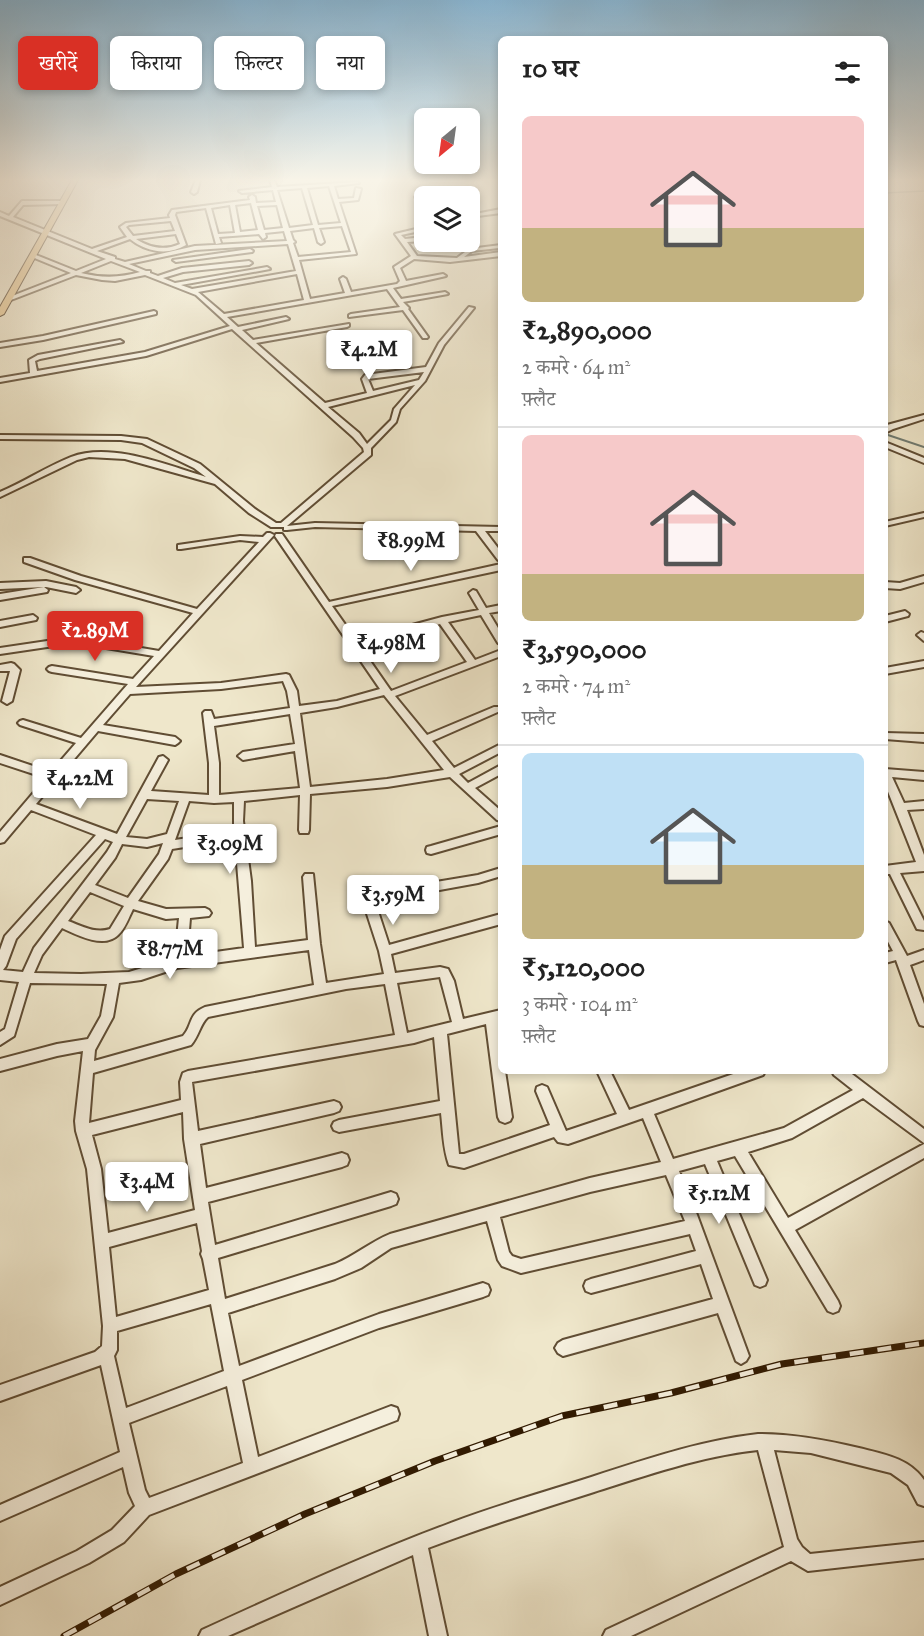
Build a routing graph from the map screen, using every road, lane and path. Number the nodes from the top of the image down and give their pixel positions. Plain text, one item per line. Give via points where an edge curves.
1 (34, 256) joint
2 (108, 256) edge
3 (159, 256) edge
4 (206, 256) edge
5 (327, 256) edge
6 (460, 256) edge
7 (483, 256) edge
8 (413, 257) joint
9 (113, 258) junction
10 (296, 259) joint
11 (454, 260) junction
12 (126, 264) junction
13 (249, 264) dead end
14 (137, 268) junction
15 (267, 269) dead end
16 (148, 272) junction
17 (298, 272) junction
18 (77, 273) junction
19 (443, 276) dead end
20 (159, 277) junction
21 (343, 279) dead end
22 (402, 283) junction
23 (177, 284) junction
24 (389, 287) junction
25 (193, 291) junction
26 (350, 294) junction
27 (446, 294) dead end
28 (9, 299) junction
29 (400, 301) junction
30 (308, 302) junction
31 (405, 308) junction
32 (471, 308) dead end
33 (1, 310) edge
34 (154, 313) dead end
35 (222, 316) junction
36 (351, 316) dead end
37 (286, 319) dead end
38 (347, 325) dead end
39 (234, 328) junction
40 (63, 334) junction
41 (425, 337) dead end
42 (120, 342) dead end
43 (250, 342) junction
44 (0, 345) edge
45 (71, 351) junction
46 (429, 369) junction
47 (34, 374) junction
48 (0, 380) edge
49 (422, 381) junction
50 (371, 394) junction
51 (322, 406) junction
52 (924, 417) edge
53 (888, 428) edge
54 (0, 437) edge
55 (888, 445) edge
56 (367, 448) junction
57 (924, 461) edge
58 (220, 484) junction
59 (0, 495) edge
60 (924, 515) edge
61 (888, 523) edge
62 (285, 527) junction
63 (479, 529) junction
64 (498, 529) edge
65 (272, 534) junction
66 (181, 547) dead end
67 (498, 554) edge
68 (27, 561) dead end
69 (498, 568) edge
70 (924, 579) edge
71 (888, 585) edge
72 (0, 587) edge
73 (45, 590) dead end
74 (76, 590) dead end
75 (473, 593) dead end
76 (0, 597) edge
77 (326, 605) junction
78 (498, 608) edge
79 (482, 610) junction
80 (198, 612) junction
81 (905, 614) dead end
82 (33, 618) dead end
83 (888, 618) edge
84 (442, 620) junction
85 (0, 624) edge
86 (498, 636) edge
87 (353, 644) junction
88 (0, 651) edge
89 (160, 654) junction
90 (498, 654) edge
91 (473, 664) junction
92 (924, 664) edge
93 (0, 668) edge
94 (52, 669) dead end
95 (888, 670) edge
96 (134, 682) junction
97 (127, 691) junction
98 (387, 693) junction
99 (7, 701) dead end
100 (497, 709) dead end
101 (295, 710) junction
102 (23, 723) dead end
103 (95, 728) junction
104 (888, 736) edge
105 (924, 738) edge
106 (425, 740) junction
107 (176, 741) dead end
108 (82, 742) junction
109 (300, 747) junction
110 (498, 750) edge
111 (243, 756) dead end
112 (0, 759) edge
113 (164, 760) dead end
114 (498, 771) edge
115 (452, 773) junction
116 (888, 773) edge
117 (924, 776) edge
118 (53, 777) junction
119 (888, 785) edge
120 (467, 788) junction
121 (305, 792) junction
122 (145, 795) junction
123 (185, 797) junction
124 (214, 798) junction
125 (239, 798) junction
126 (498, 803) edge
127 (29, 805) junction
128 (924, 805) edge
129 (489, 807) junction
130 (901, 807) junction
131 (498, 814) edge
132 (304, 830) dead end
133 (498, 831) edge
134 (103, 834) junction
135 (239, 834) junction
136 (0, 839) edge
137 (120, 840) junction
138 (170, 841) junction
139 (431, 850) dead end
140 (924, 866) edge
141 (889, 869) edge
142 (498, 873) edge
143 (309, 877) dead end
144 (363, 883) dead end
145 (87, 886) junction
146 (131, 904) junction
147 (371, 905) junction
148 (205, 913) dead end
149 (185, 914) junction
150 (498, 920) edge
151 (59, 922) junction
152 (921, 926) dead end
153 (888, 932) edge
154 (314, 944) junction
155 (386, 951) junction
156 (250, 953) junction
157 (924, 955) edge
158 (888, 958) edge
159 (901, 958) junction
160 (180, 963) junction
161 (0, 966) edge
162 (0, 975) edge
163 (26, 977) junction
164 (114, 978) junction
165 (391, 978) junction
166 (321, 989) junction
167 (496, 1017) edge
168 (924, 1021) edge
169 (459, 1026) junction
170 (440, 1031) junction
171 (402, 1039) junction
172 (498, 1039) edge
173 (0, 1040) edge
174 (91, 1044) junction
175 (0, 1065) edge
176 (88, 1069) junction
177 (501, 1074) edge
178 (604, 1074) edge
179 (750, 1074) edge
180 (842, 1074) edge
181 (542, 1091) dead end
182 (864, 1091) junction
183 (188, 1104) junction
184 (447, 1106) junction
185 (334, 1107) dead end
186 (646, 1110) junction
187 (505, 1117) dead end
188 (625, 1117) junction
189 (339, 1126) dead end
190 (558, 1129) junction
191 (83, 1131) junction
192 (924, 1137) edge
193 (191, 1139) junction
194 (739, 1149) junction
195 (924, 1151) edge
196 (709, 1157) junction
197 (342, 1160) dead end
198 (670, 1167) junction
199 (199, 1197) junction
200 (391, 1199) dead end
201 (492, 1213) junction
202 (201, 1215) junction
203 (694, 1226) junction
204 (787, 1227) junction
205 (101, 1242) junction
206 (208, 1254) junction
207 (705, 1256) junction
208 (760, 1280) dead end
209 (591, 1286) dead end
210 (483, 1290) dead end
211 (217, 1302) junction
212 (723, 1304) junction
213 (833, 1306) dead end
214 (110, 1326) junction
215 (563, 1348) dead end
216 (106, 1355) junction
217 (741, 1356) dead end
218 (233, 1375) junction
219 (0, 1393) edge
220 (391, 1414) dead end
221 (122, 1418) junction
222 (764, 1443) junction
223 (129, 1456) junction
224 (252, 1467) junction
225 (924, 1498) edge
226 (145, 1507) junction
227 (0, 1513) edge
228 (419, 1544) junction
229 (924, 1550) edge
230 (793, 1551) junction
231 (0, 1596) edge
232 (216, 1634) edge
233 (438, 1636) edge
234 (612, 1636) edge

1 - 18 street
1 - 28 main road
2 - 9 street
3 - 12 street
4 - 14 street
5 - 10 street
6 - 11 street
7 - 11 street
8 - 11 street
8 - 22 street via 397,267
9 - 12 street
9 - 18 street
10 - 17 street
12 - 14 street
13 - 20 street via 182,270
14 - 16 street
15 - 23 street
16 - 18 street via 114,280
16 - 20 street
17 - 25 street
17 - 30 street
18 - 28 street
19 - 22 street
20 - 23 street
21 - 26 street
22 - 24 street
23 - 25 street
24 - 26 street
24 - 29 street
25 - 35 street
26 - 30 street
27 - 29 street
28 - 33 main road
29 - 31 street
30 - 35 street
31 - 36 street
31 - 41 street
32 - 46 street via 447,336
34 - 40 street
35 - 39 street
37 - 39 street
38 - 43 street
39 - 43 street
39 - 47 street via 146,354
40 - 44 street
40 - 45 street
42 - 45 street
43 - 51 street
45 - 47 street via 34,358
46 - 49 street
46 - 50 street via 367,376
47 - 48 street
49 - 50 street
49 - 56 street via 396,409 390,427
50 - 51 street
51 - 56 street
52 - 53 street
54 - 58 street via 137,439 176,454
55 - 57 street
56 - 62 street via 367,456
58 - 59 street via 110,454 92,454 75,458
58 - 65 street
60 - 61 street
62 - 63 street
62 - 65 street via 285,534
63 - 64 street
63 - 67 street
65 - 66 street
65 - 77 street
65 - 80 street
68 - 80 street
69 - 77 street
70 - 71 street
72 - 74 street via 46,584
73 - 76 street
75 - 79 street
77 - 87 street
78 - 79 street
79 - 84 street
79 - 86 street
80 - 89 street
81 - 83 street
82 - 85 street
84 - 87 street
84 - 91 street
87 - 98 street
88 - 89 street via 88,642
89 - 96 street
90 - 91 street
91 - 98 street
92 - 95 street
93 - 99 street via 11,666 15,670
94 - 96 street
96 - 97 street
97 - 101 street via 221,686 281,676 289,680
97 - 103 street
98 - 101 street
98 - 106 street
100 - 106 street
101 - 109 street
101 - 124 street via 209,718
102 - 108 street
103 - 107 street
103 - 108 street
104 - 105 street
106 - 115 street
108 - 118 street
109 - 111 street
109 - 121 street
110 - 115 street
112 - 118 street
113 - 122 street
114 - 120 street
115 - 120 street
115 - 121 street
116 - 117 street
118 - 127 street
119 - 130 street
120 - 129 street
121 - 125 street
121 - 132 street
122 - 123 street
122 - 137 street
123 - 124 street
123 - 138 street
124 - 125 street
125 - 135 street
126 - 129 street
127 - 134 street
127 - 136 street
128 - 130 street
129 - 131 street
130 - 140 street
133 - 139 street
134 - 137 street
134 - 161 street via 11,936
135 - 138 street
135 - 156 street
137 - 138 street
137 - 145 street
138 - 146 street
140 - 141 street
141 - 152 street
142 - 147 street via 412,891
143 - 154 street
144 - 147 street
145 - 146 street
145 - 151 street
146 - 149 street via 166,914
146 - 151 street via 114,932 105,936
147 - 155 street
148 - 149 street
149 - 160 street
150 - 155 street
151 - 163 street
153 - 159 street
154 - 156 street
154 - 166 street
155 - 165 street
156 - 160 street
157 - 159 street
158 - 159 street
159 - 168 street
160 - 164 street via 157,967 139,976
162 - 163 street
163 - 164 street
163 - 173 street via 10,1032
164 - 174 street via 107,1017
165 - 166 street
165 - 169 street via 444,973
165 - 171 street
166 - 176 street via 205,1012 197,1018 187,1041
167 - 169 street
167 - 172 street
169 - 170 street
170 - 171 street
170 - 184 street
171 - 183 street via 195,1074 186,1083
174 - 175 street
174 - 176 street
176 - 191 street
177 - 187 street
178 - 188 street
179 - 186 street
180 - 182 street
181 - 190 street
182 - 192 street
182 - 194 street via 787,1133
183 - 191 street
183 - 193 street
184 - 189 street
184 - 190 street via 452,1156 458,1162
185 - 193 street
186 - 188 street
186 - 198 street
188 - 190 street via 568,1138
191 - 205 street via 94,1169
193 - 199 street
194 - 196 street
194 - 204 street
195 - 204 street
196 - 198 street
196 - 208 street
197 - 199 street
198 - 201 street
198 - 203 street
199 - 202 street
200 - 206 street
201 - 203 street via 503,1255 520,1266
201 - 211 street via 390,1241 344,1268
202 - 205 street
202 - 206 street
203 - 207 street
204 - 213 street
205 - 214 street
206 - 211 street
207 - 209 street
207 - 212 street
210 - 218 street via 379,1321
211 - 214 street
211 - 218 street
212 - 215 street
212 - 217 street
214 - 216 street
216 - 219 street
216 - 221 street
218 - 221 street
218 - 224 street
220 - 224 street
221 - 223 street
222 - 225 street via 810,1445 889,1464 914,1478
222 - 228 street via 683,1456 511,1510
222 - 230 street
223 - 226 street via 136,1493
223 - 227 street
224 - 226 street
226 - 231 street via 118,1536
228 - 232 street
228 - 233 street
229 - 230 street via 808,1563
230 - 234 street

